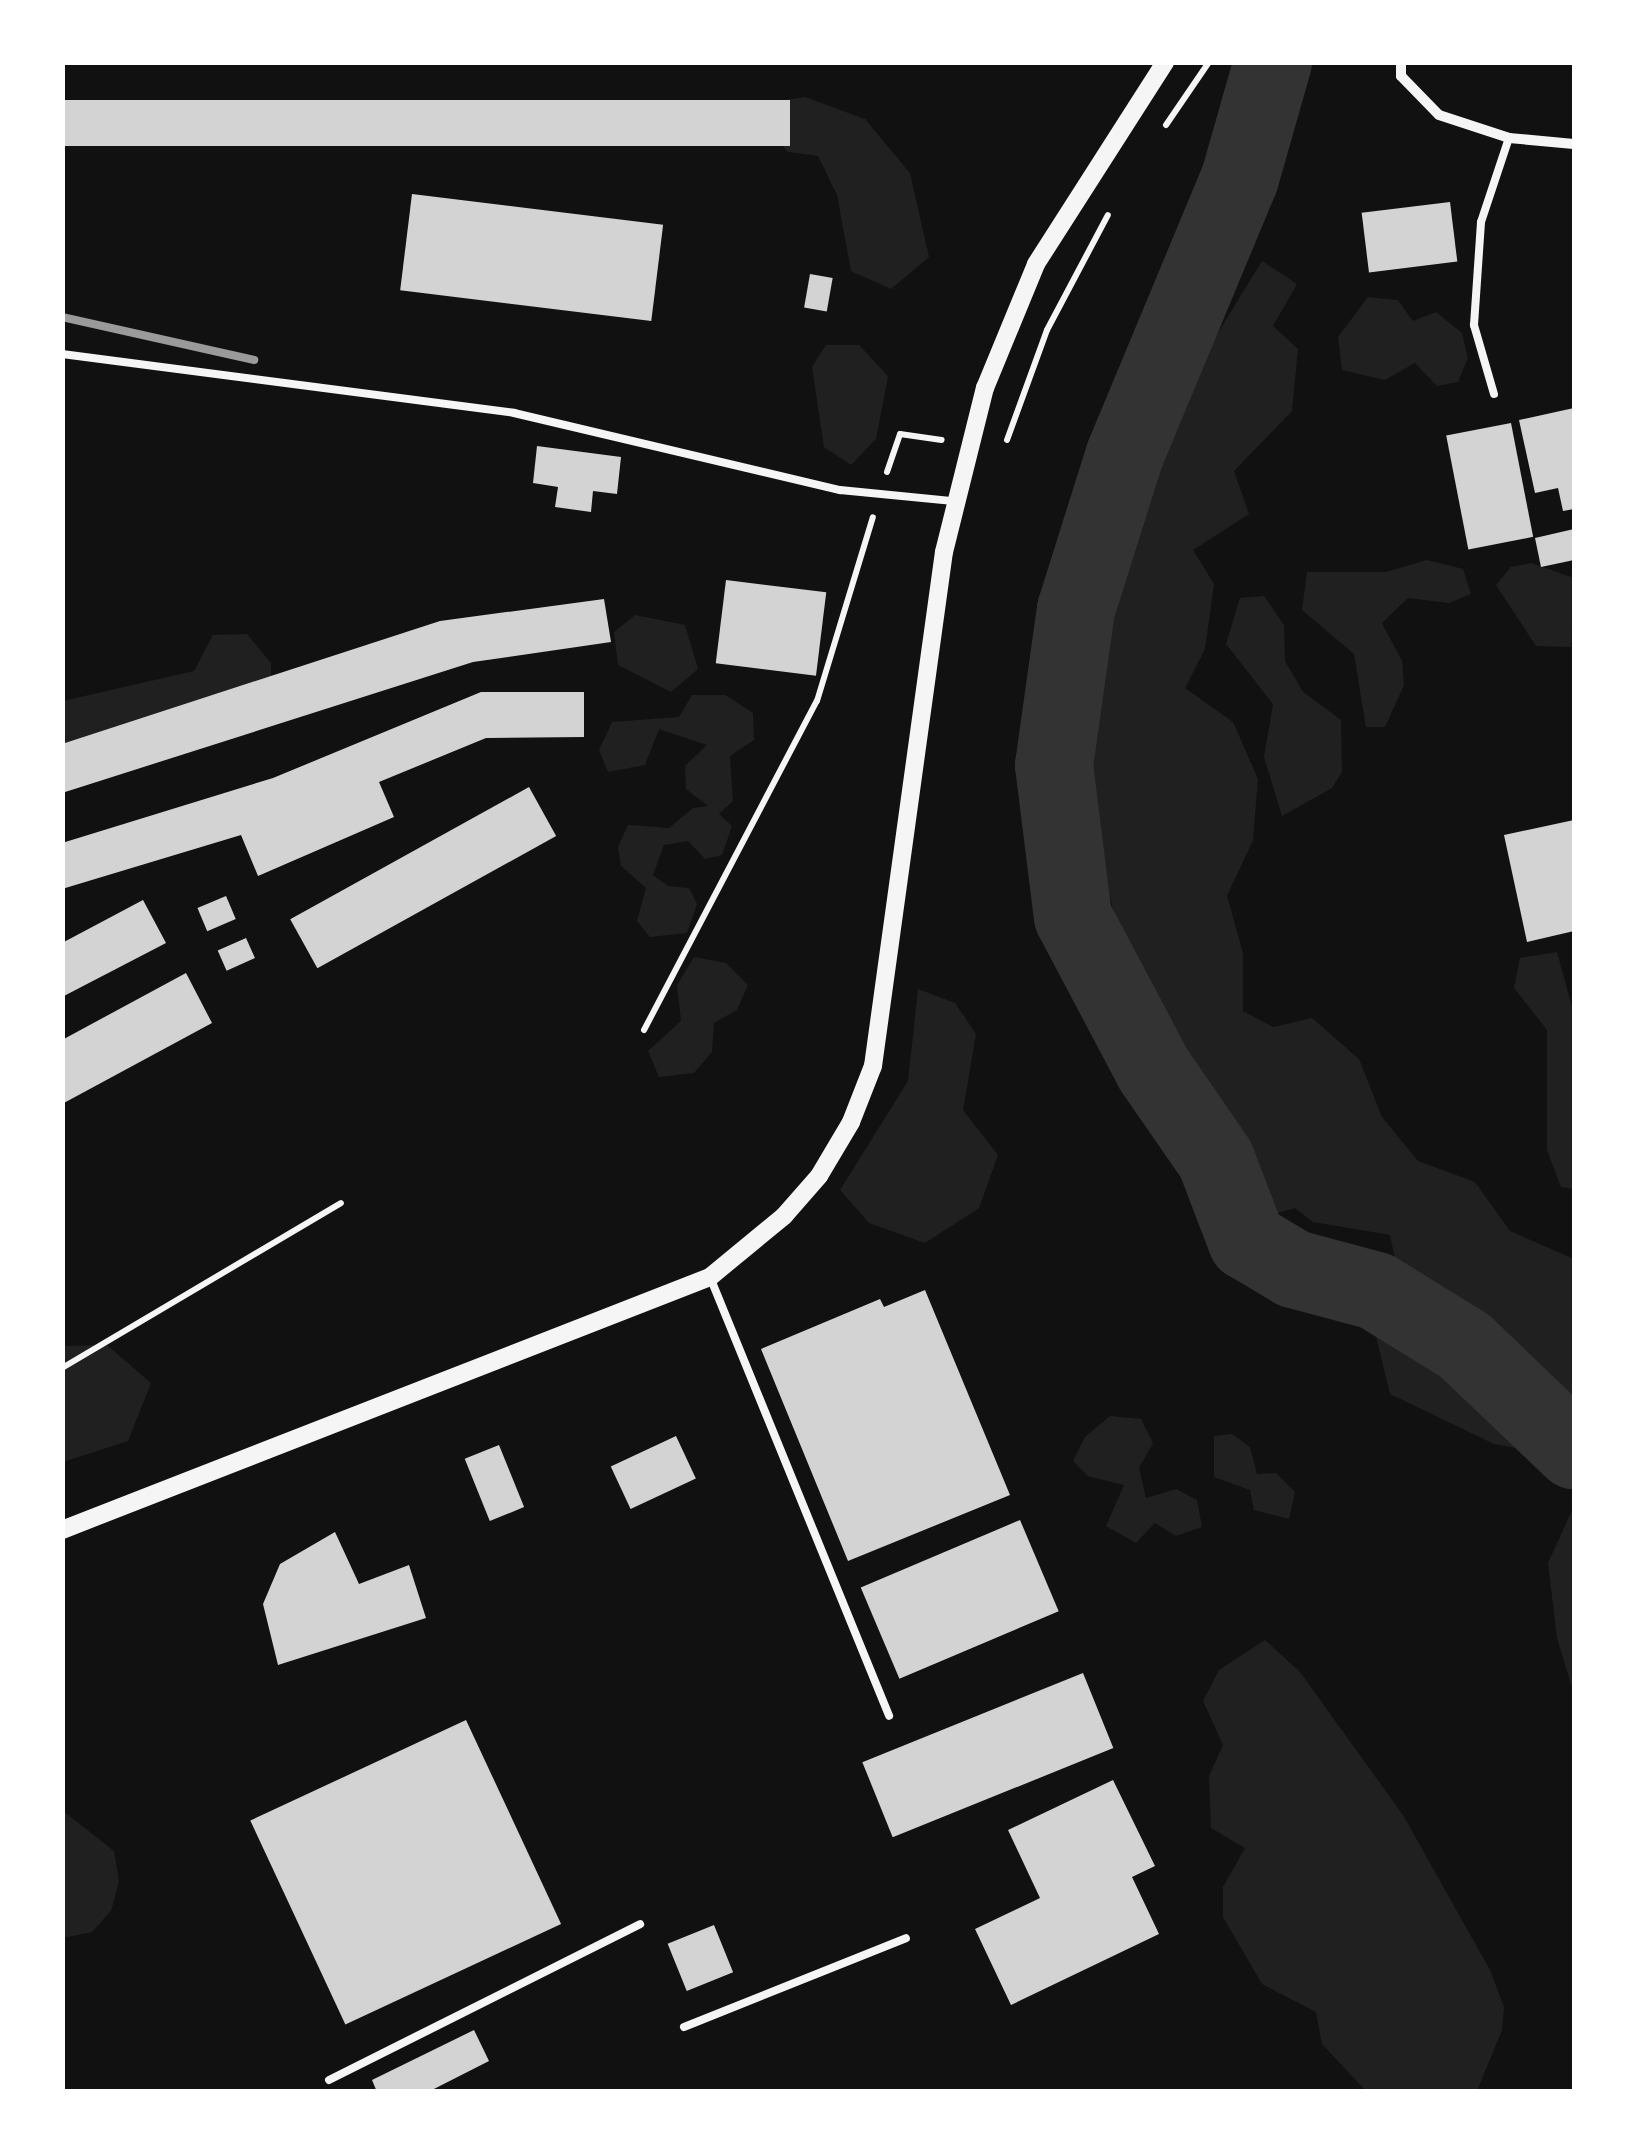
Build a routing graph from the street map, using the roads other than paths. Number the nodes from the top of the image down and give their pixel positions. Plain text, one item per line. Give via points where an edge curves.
1 (1164, 62) edge
2 (1401, 62) edge
3 (1509, 138) junction
4 (1574, 144) edge
5 (62, 354) edge
6 (1494, 394) dead end
7 (952, 501) junction
8 (710, 1278) junction
9 (62, 1530) edge
10 (889, 1716) dead end
11 (640, 1924) dead end
12 (906, 1938) dead end
13 (684, 2027) dead end
14 (329, 2080) dead end

1 - 7 street via 1036,264
2 - 3 street via 1400,76 1439,115
3 - 4 street
3 - 6 lane via 1481,222 1474,325
5 - 7 lane via 514,413 840,490
7 - 8 street via 873,1066 819,1176 784,1216
8 - 9 street
8 - 10 lane
11 - 14 lane
12 - 13 lane

